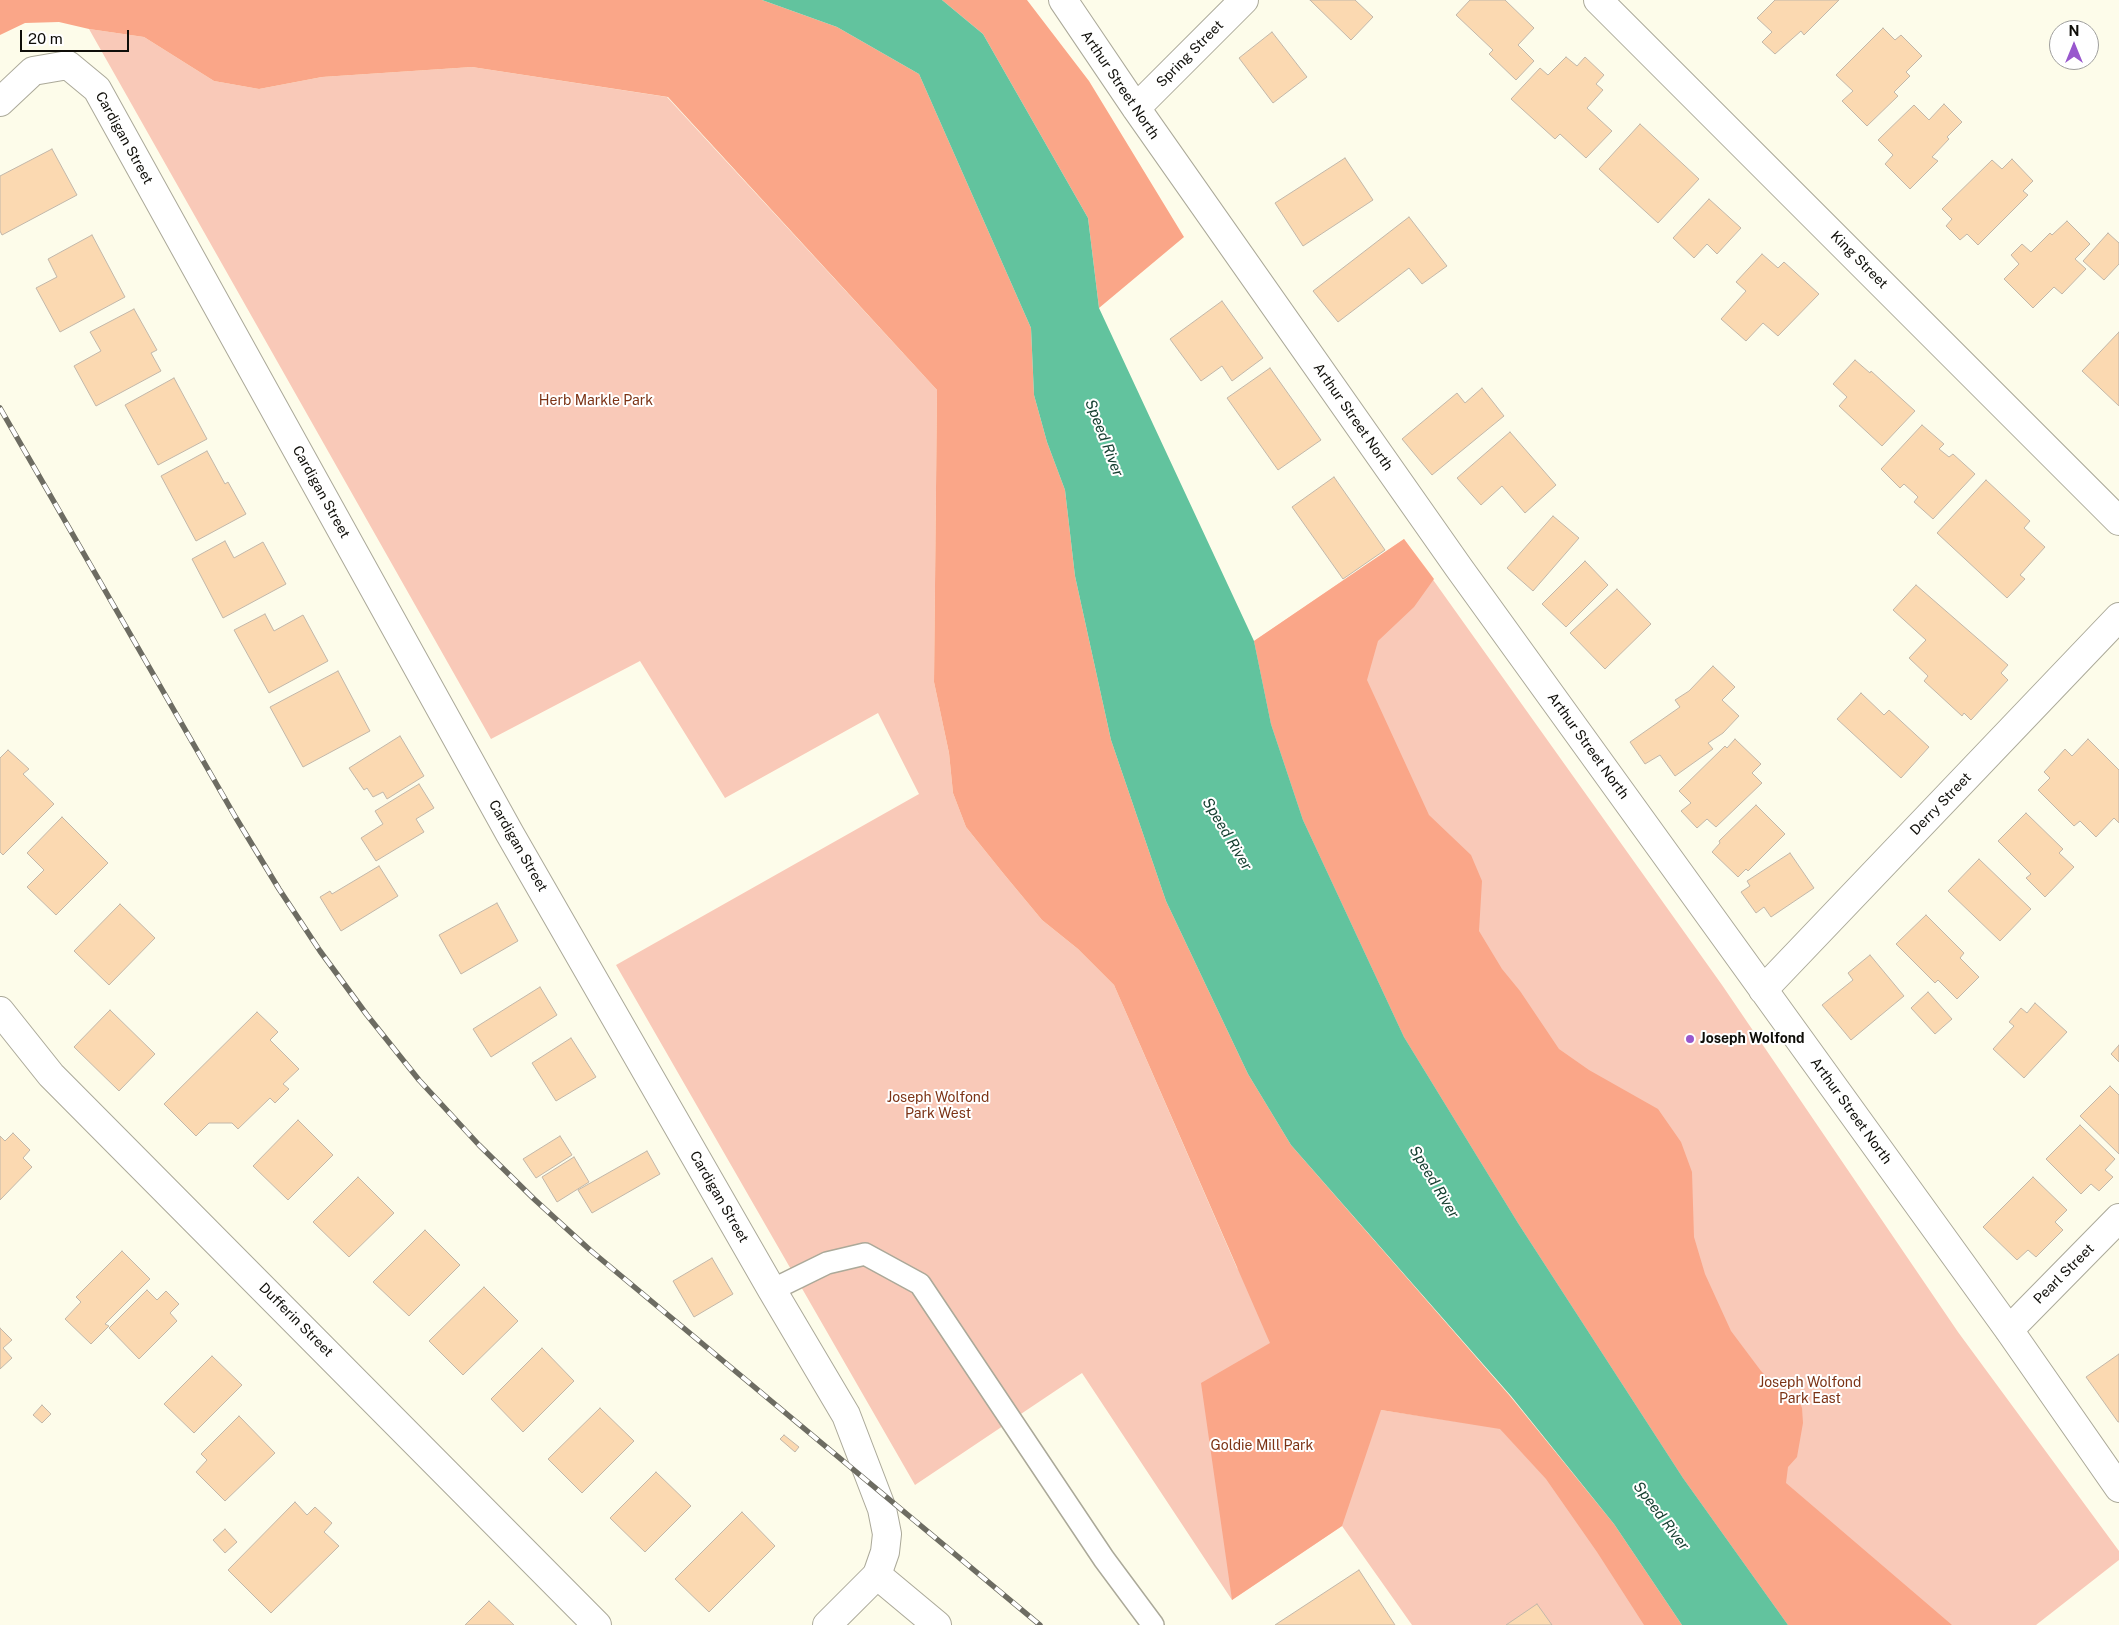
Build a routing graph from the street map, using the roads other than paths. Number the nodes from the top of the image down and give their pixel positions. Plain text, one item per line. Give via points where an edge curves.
1 (1063, 0) edge
2 (1244, 0) edge
3 (1598, 0) edge
4 (0, 102) edge
5 (1136, 108) junction
6 (2119, 521) edge
7 (2119, 617) edge
8 (1763, 990) junction
9 (0, 1011) edge
10 (2119, 1218) edge
11 (772, 1290) junction
12 (2008, 1330) junction
13 (2119, 1488) edge
14 (877, 1575) junction
15 (596, 1625) edge
16 (827, 1625) edge
17 (937, 1625) edge
18 (1153, 1625) edge

1 - 5 street, Arthur Street North
2 - 5 street, Spring Street
3 - 6 street, King Street
4 - 11 street, Cardigan Street via 33,71 68,65 97,89 510,834
5 - 8 street, Arthur Street North via 1454,560
7 - 8 street, Derry Street
8 - 12 street, Arthur Street North
9 - 15 street, Dufferin Street via 51,1075
10 - 12 street, Pearl Street
11 - 14 street, Cardigan Street via 846,1414 882,1509 887,1534
11 - 18 lane via 827,1263 865,1254 920,1284 1061,1496
12 - 13 street, Arthur Street North
14 - 16 street
14 - 17 street

